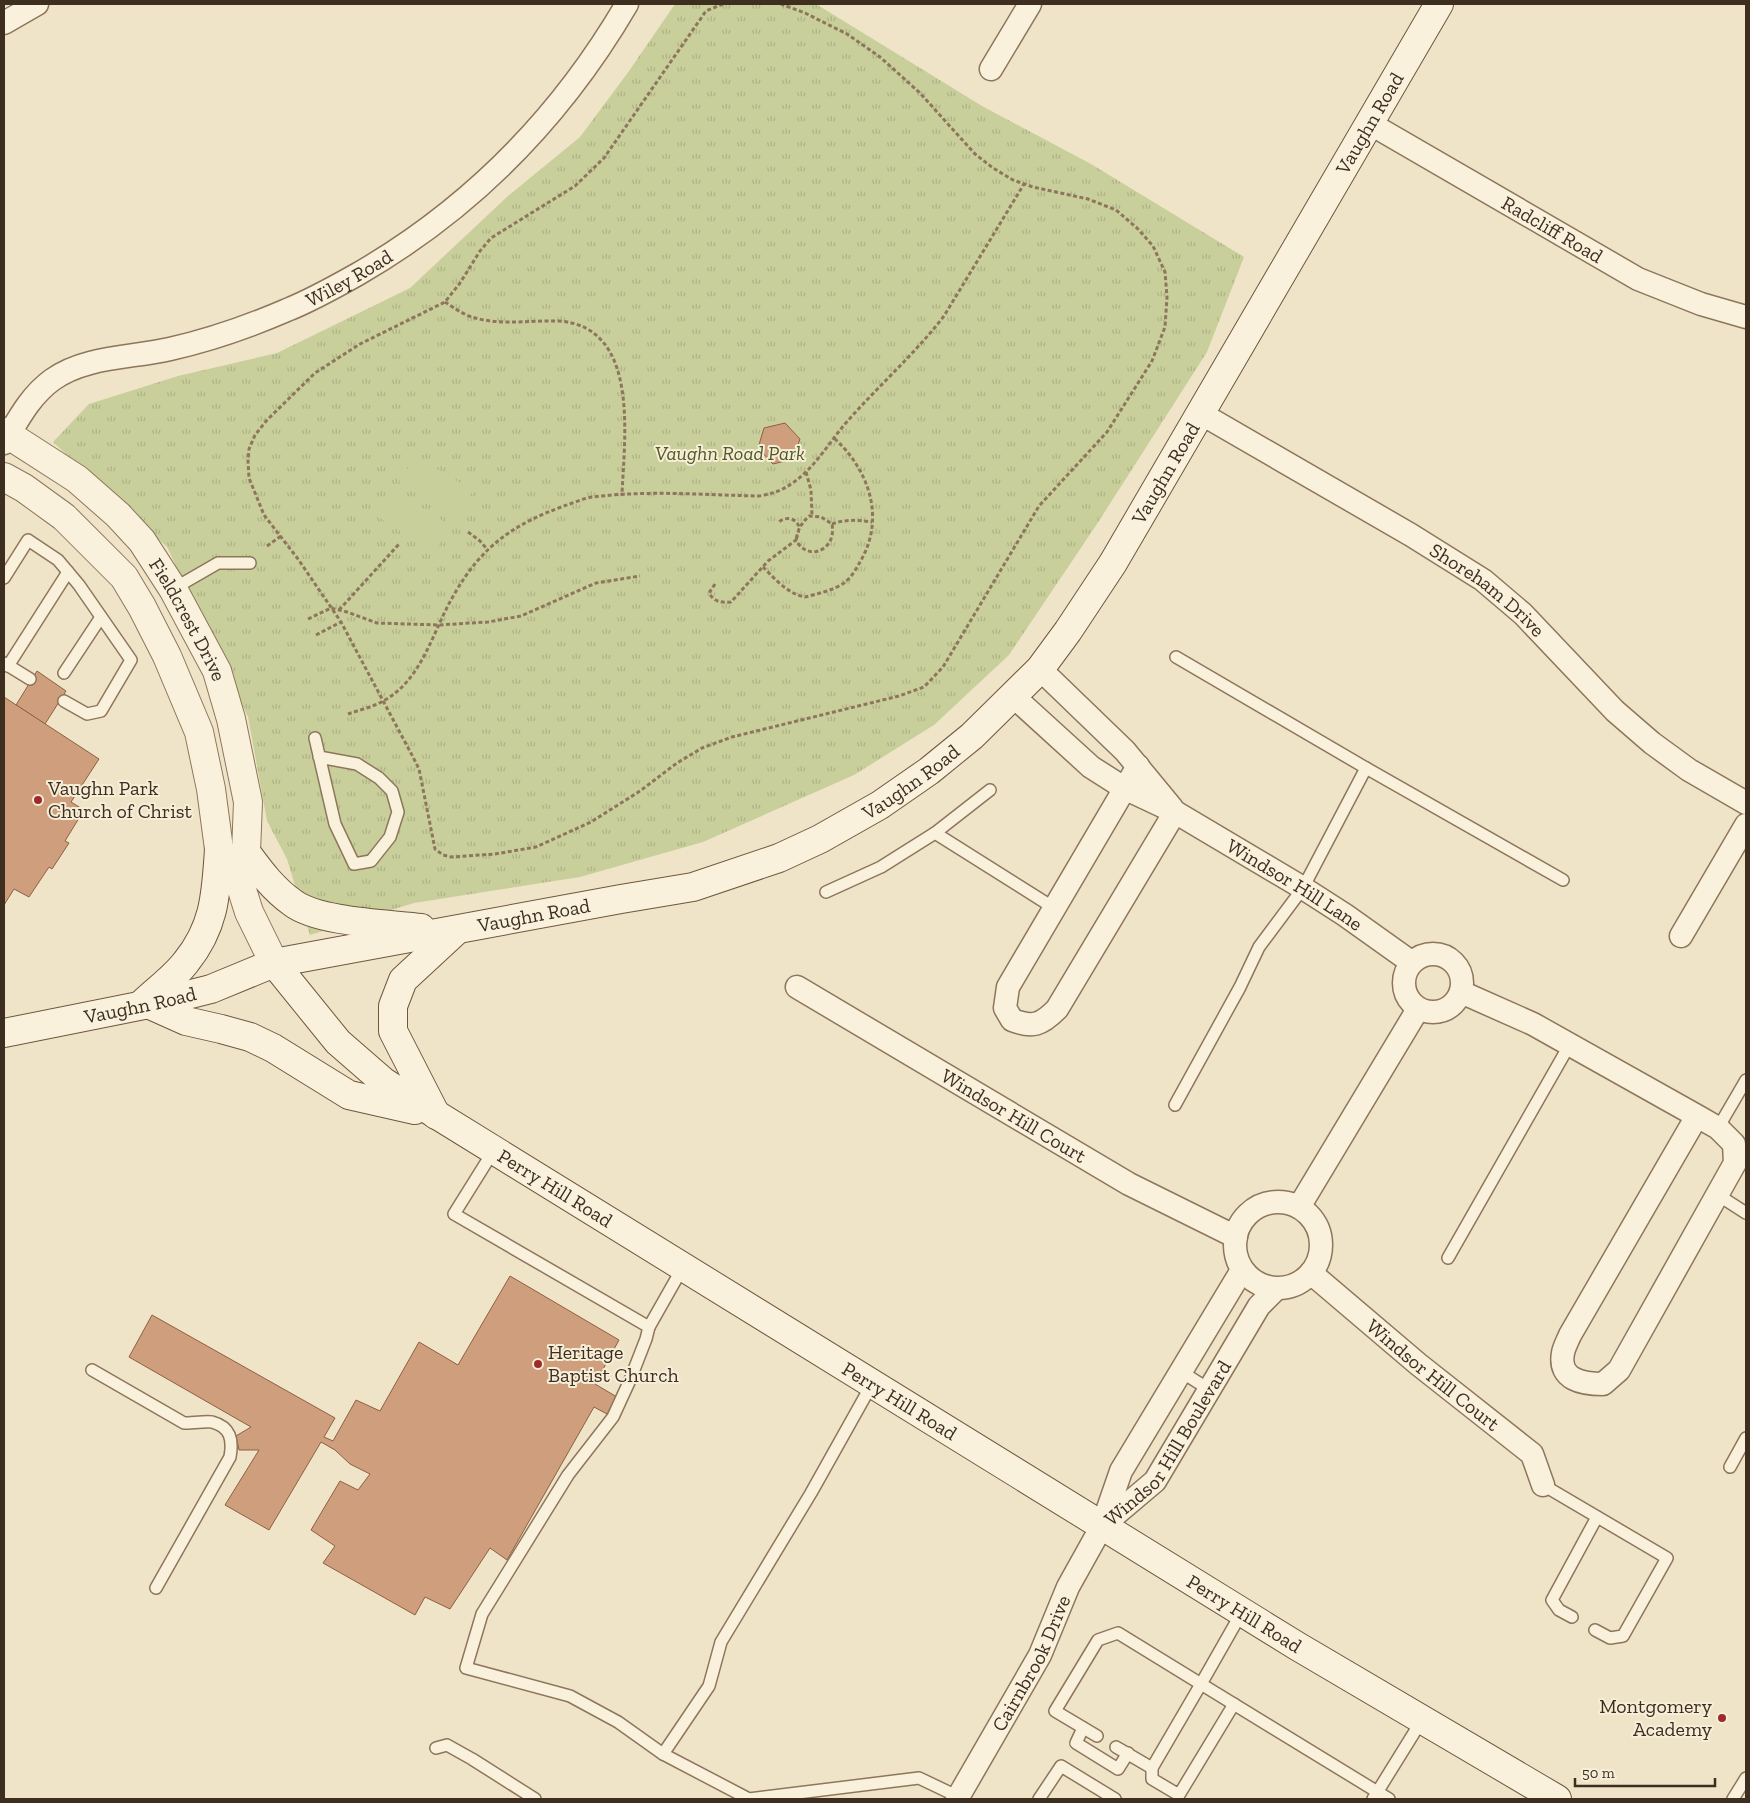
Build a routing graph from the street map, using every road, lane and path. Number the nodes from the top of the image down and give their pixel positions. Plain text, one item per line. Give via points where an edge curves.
1 (37, 4) edge
2 (627, 4) edge
3 (722, 4) edge
4 (781, 4) edge
5 (1030, 4) edge
6 (1439, 4) edge
7 (4, 23) edge
8 (991, 69) dead end
9 (1369, 123) junction
10 (1024, 184) junction
11 (445, 302) junction
12 (1746, 317) edge
13 (1200, 414) junction
14 (5, 436) edge
15 (834, 438) junction
16 (806, 472) junction
17 (4, 478) edge
18 (622, 495) junction
19 (812, 516) junction
20 (779, 522) dead end
21 (872, 522) junction
22 (832, 524) junction
23 (799, 527) junction
24 (468, 532) dead end
25 (280, 536) junction
26 (796, 540) junction
27 (400, 543) dead end
28 (267, 546) dead end
29 (487, 549) junction
30 (250, 562) dead end
31 (763, 567) junction
32 (68, 572) junction
33 (640, 576) dead end
34 (4, 578) edge
35 (715, 584) dead end
36 (173, 589) junction
37 (142, 607) junction
38 (331, 608) junction
39 (339, 610) junction
40 (101, 618) junction
41 (308, 619) dead end
42 (341, 622) junction
43 (438, 625) junction
44 (316, 635) dead end
45 (1176, 657) dead end
46 (6, 665) edge
47 (1040, 669) junction
48 (64, 674) dead end
49 (30, 679) dead end
50 (1013, 696) junction
51 (64, 700) dead end
52 (383, 702) junction
53 (348, 714) dead end
54 (231, 719) junction
55 (199, 732) junction
56 (315, 738) dead end
57 (319, 757) junction
58 (1138, 766) junction
59 (1366, 768) junction
60 (1124, 788) junction
61 (990, 790) dead end
62 (1746, 803) edge
63 (1175, 812) junction
64 (1746, 825) edge
65 (935, 833) junction
66 (219, 849) junction
67 (241, 863) junction
68 (1563, 880) dead end
69 (1303, 888) junction
70 (826, 892) dead end
71 (1054, 908) junction
72 (455, 931) junction
73 (1681, 936) dead end
74 (1411, 962) junction
75 (274, 963) junction
76 (797, 987) dead end
77 (1461, 992) junction
78 (144, 1005) junction
79 (1418, 1009) junction
80 (4, 1032) edge
81 (1570, 1044) junction
82 (1746, 1080) edge
83 (1175, 1105) dead end
84 (436, 1115) junction
85 (1697, 1116) junction
86 (1718, 1128) junction
87 (494, 1150) junction
88 (1718, 1195) junction
89 (1299, 1207) junction
90 (1746, 1213) edge
91 (1236, 1237) junction
92 (1448, 1258) dead end
93 (683, 1267) junction
94 (1242, 1270) junction
95 (1311, 1273) junction
96 (1276, 1288) junction
97 (649, 1327) junction
98 (92, 1370) dead end
99 (1180, 1371) junction
100 (872, 1384) junction
101 (1210, 1390) junction
102 (1746, 1438) edge
103 (1730, 1467) dead end
104 (1543, 1485) joint
105 (1597, 1517) junction
106 (1102, 1526) junction
107 (156, 1588) dead end
108 (1242, 1612) junction
109 (1572, 1617) dead end
110 (1595, 1630) dead end
111 (1201, 1684) junction
112 (1234, 1704) junction
113 (1422, 1720) junction
114 (1083, 1728) junction
115 (1097, 1736) dead end
116 (1116, 1747) dead end
117 (436, 1748) dead end
118 (663, 1754) junction
119 (1128, 1754) junction
120 (1152, 1768) junction
121 (1746, 1778) edge
122 (1375, 1796) edge
123 (1178, 1797) edge
124 (960, 1798) edge
125 (535, 1799) edge
126 (1039, 1799) edge
127 (1115, 1799) edge
128 (1389, 1799) edge
129 (1557, 1799) edge
130 (1733, 1799) edge

1 - 7 street
2 - 14 street, Wiley Road via 581,76 537,131 475,192 393,254 328,291 246,327 171,349 84,364 67,371 35,396
3 - 11 path via 706,11 604,158 575,186 491,238
4 - 10 path via 847,34 880,57 920,92 975,154 993,168
5 - 8 street
6 - 9 main road, Vaughn Road
9 - 12 street, Radcliff Road via 1638,278 1701,304
9 - 13 main road, Vaughn Road
10 - 15 path via 944,316
10 - 52 path via 1088,199 1116,210 1137,228 1153,246 1165,272 1164,327 1152,361 1107,432 1038,506 943,666 924,687 732,737 702,748 591,822 536,847 451,857 435,850 419,769
11 - 18 path via 470,316 492,322 560,321 580,325 600,339 612,356 622,387 625,411
11 - 25 path via 360,344 315,373 255,435 249,449 249,478 264,515
13 - 47 main road, Vaughn Road via 1113,563
13 - 62 street, Shoreham Drive via 1483,580 1523,614 1615,711 1652,743
14 - 36 main road, Fieldcrest Drive via 77,478 118,515 142,541
15 - 16 path
15 - 21 path via 851,455 866,481 871,495
16 - 18 path via 775,493 759,496
16 - 19 path via 811,490
17 - 37 main road, Fieldcrest Drive via 24,488 64,517 124,577
18 - 29 path via 591,497 542,514 508,532
19 - 22 path
19 - 23 path
20 - 23 path via 793,519
21 - 22 path via 858,520
21 - 31 path via 863,556 851,576 838,586 805,597 798,596
22 - 26 path via 834,535 822,550 809,551 799,546
23 - 26 path
24 - 29 path
25 - 28 path
25 - 38 path
26 - 31 path
27 - 39 path
29 - 43 path via 455,591
30 - 36 lane via 218,563
31 - 35 path via 731,602 724,603 712,597 710,593
32 - 34 lane via 58,560 28,540
32 - 40 lane
32 - 46 lane
33 - 43 path via 596,583 521,616
36 - 37 main road
36 - 54 main road, Fieldcrest Drive via 217,671
37 - 55 main road, Fieldcrest Drive
38 - 39 path
38 - 41 path
38 - 42 path
39 - 43 path via 377,623
40 - 48 lane
40 - 51 lane via 131,660 101,711 86,714
42 - 44 path
42 - 52 path
43 - 52 path via 420,664 403,687
45 - 59 lane
46 - 49 lane
47 - 50 main road, Vaughn Road
47 - 58 street, Windsor Hill Lane
50 - 60 street, Windsor Hill Lane via 1091,767
50 - 72 main road, Vaughn Road via 972,736 880,805 779,858 693,887
52 - 53 path
54 - 55 main road
54 - 67 main road, Fieldcrest Drive via 248,802
55 - 66 main road, Fieldcrest Drive
56 - 57 lane
57 - 57 lane via 334,824 354,864 371,861 390,837 398,812 392,791 357,764
58 - 60 street
58 - 63 street, Windsor Hill Lane
59 - 68 lane
59 - 69 lane
60 - 63 street, Windsor Hill Lane
60 - 71 street
61 - 65 lane
63 - 69 street, Windsor Hill Lane
63 - 71 street via 1057,1009 1045,1021 1026,1025 1012,1020 1005,1008 1008,987
64 - 73 street
65 - 70 lane via 881,867
65 - 71 lane
66 - 67 main road, Fieldcrest Drive
66 - 78 main road via 213,910 205,934 185,963
67 - 72 main road via 294,905 328,918
67 - 75 main road, Fieldcrest Drive via 249,912
69 - 74 street, Windsor Hill Lane
69 - 83 lane via 1259,947
72 - 75 main road, Vaughn Road
72 - 84 main road via 403,980 393,1006 393,1031
74 - 77 street via 1425,954 1435,953 1455,962 1462,981
74 - 79 street via 1404,976 1404,992
75 - 78 main road, Vaughn Road via 211,989
75 - 84 main road, Perry Hill Road via 338,1042 384,1082
76 - 91 street, Windsor Hill Court via 1130,1184
77 - 79 street via 1448,1008 1438,1012
77 - 81 street
78 - 80 main road, Vaughn Road
78 - 84 main road via 186,1022 250,1037 349,1095
79 - 89 street
81 - 85 street
81 - 92 lane
82 - 86 lane
84 - 87 main road, Perry Hill Road
85 - 86 street
85 - 88 street via 1570,1335 1562,1354 1565,1371 1572,1380 1603,1384 1619,1370
86 - 88 street via 1734,1144 1735,1163
87 - 93 main road, Perry Hill Road
87 - 97 lane via 454,1214
88 - 90 lane
89 - 91 street via 1284,1202 1255,1208 1241,1223
89 - 95 street via 1314,1221 1320,1235 1321,1250
91 - 94 street via 1236,1256
93 - 97 lane
93 - 100 main road, Perry Hill Road
94 - 96 street via 1264,1287
94 - 99 street, Windsor Hill Boulevard
95 - 96 street via 1294,1286
95 - 104 street, Windsor Hill Court via 1418,1364 1532,1454
96 - 101 street, Windsor Hill Boulevard via 1260,1306
97 - 118 lane via 613,1417 568,1475 482,1614 466,1668 570,1696 618,1722
98 - 107 lane via 184,1423 211,1421 226,1428 233,1442 230,1457
99 - 101 lane
99 - 106 street, Windsor Hill Boulevard via 1121,1471
100 - 106 main road, Perry Hill Road
100 - 118 lane via 721,1642 709,1686
101 - 106 street, Windsor Hill Boulevard via 1155,1481
102 - 103 lane
104 - 105 lane
105 - 109 lane via 1552,1600 1559,1610
105 - 110 lane via 1667,1558 1623,1636 1610,1638
106 - 108 main road, Perry Hill Road
106 - 124 street, Cairnbrook Drive via 1068,1588 1040,1655
108 - 111 lane
108 - 113 main road, Perry Hill Road
111 - 112 lane
111 - 114 lane via 1118,1633 1098,1640 1055,1711
111 - 120 lane
112 - 122 lane
112 - 123 lane
113 - 122 lane
113 - 129 main road, Perry Hill Road
114 - 115 lane
114 - 119 lane via 1076,1743 1118,1768
116 - 119 lane
117 - 125 lane via 447,1745
118 - 124 lane via 748,1799 919,1778
119 - 120 lane
120 - 123 lane via 1152,1778
121 - 130 lane
122 - 128 lane
126 - 127 lane via 1061,1766

